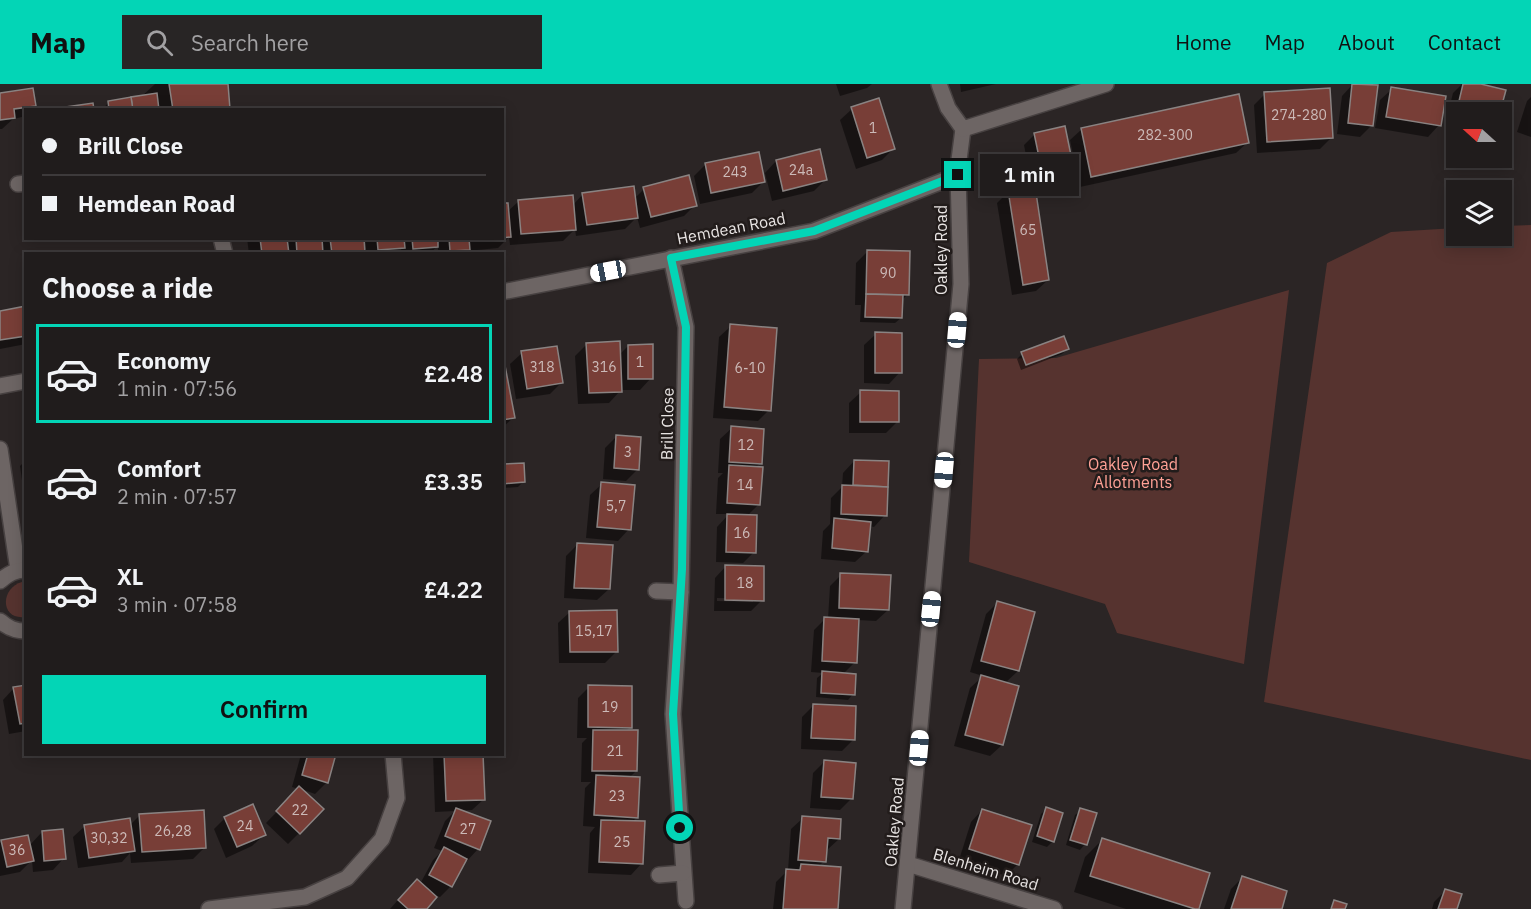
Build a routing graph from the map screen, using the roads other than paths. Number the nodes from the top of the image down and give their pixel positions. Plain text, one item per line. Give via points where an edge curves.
1 (939, 84) edge
2 (1106, 84) edge
3 (963, 129) junction
4 (958, 175) junction
5 (671, 258) junction
6 (504, 292) edge
7 (24, 381) edge
8 (0, 386) edge
9 (0, 449) edge
10 (22, 570) edge
11 (0, 581) edge
12 (656, 591) dead end
13 (681, 592) junction
14 (0, 621) edge
15 (24, 632) edge
16 (393, 756) edge
17 (908, 864) junction
18 (683, 873) junction
19 (659, 874) dead end
20 (686, 901) dead end
21 (209, 909) edge
22 (903, 909) edge
23 (1054, 909) edge

1 - 3 street via 948,108
2 - 3 street
3 - 4 street, Oakley Road
4 - 5 street, Hemdean Road via 814,231
4 - 17 street, Oakley Road via 961,284
5 - 6 street, Hemdean Road
5 - 13 street, Brill Close via 686,327
7 - 8 street
9 - 10 street
10 - 11 street
12 - 13 street
13 - 18 street, Brill Close via 673,714
14 - 15 street
16 - 21 street via 397,798 382,839 348,878 305,897
17 - 22 street, Oakley Road
17 - 23 street, Blenheim Road
18 - 19 street
18 - 20 street, Brill Close

